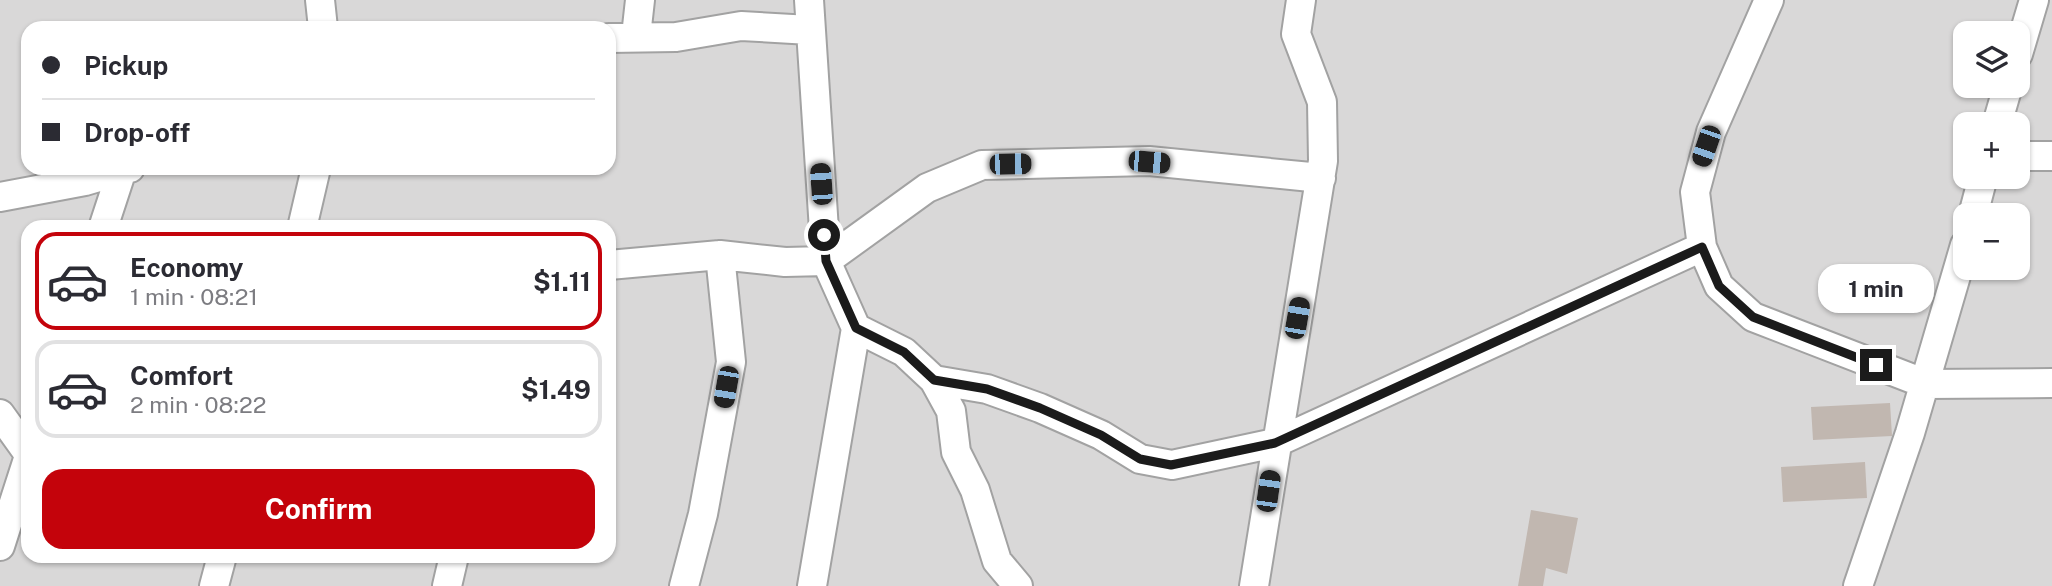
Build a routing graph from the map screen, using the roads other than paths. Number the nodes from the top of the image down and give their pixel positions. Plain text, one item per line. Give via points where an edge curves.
1 (320, 0) edge
2 (640, 0) edge
3 (809, 0) edge
4 (1301, 0) edge
5 (1769, 0) edge
6 (2034, 0) edge
7 (322, 21) edge
8 (2028, 21) edge
9 (810, 30) junction
10 (622, 37) edge
11 (2030, 156) edge
12 (2052, 156) edge
13 (106, 175) edge
14 (124, 175) edge
15 (314, 175) edge
16 (1321, 178) junction
17 (0, 197) edge
18 (106, 220) edge
19 (304, 220) edge
20 (1702, 247) junction
21 (720, 255) junction
22 (826, 261) junction
23 (616, 264) edge
24 (1955, 280) edge
25 (856, 328) junction
26 (934, 380) junction
27 (2052, 383) edge
28 (1926, 384) junction
29 (0, 414) edge
30 (21, 443) edge
31 (1275, 443) junction
32 (21, 481) edge
33 (0, 546) edge
34 (220, 563) edge
35 (452, 563) edge
36 (214, 586) edge
37 (447, 586) edge
38 (684, 586) edge
39 (812, 586) edge
40 (1018, 586) edge
41 (1254, 586) edge
42 (1858, 586) edge

1 - 7 street
2 - 10 street
3 - 9 street
4 - 16 street via 1296,33 1322,102
5 - 20 street via 1701,161 1695,192
6 - 8 street
9 - 10 street via 741,26 676,37
9 - 22 street
11 - 12 street
13 - 17 street
14 - 18 street
15 - 19 street
16 - 22 street via 1149,162 982,165 927,188
16 - 31 street
20 - 28 street via 1719,286 1753,317
20 - 31 street
21 - 22 street
21 - 23 street
21 - 38 street via 731,362 703,514
22 - 25 street
24 - 28 street
25 - 26 street via 904,352
25 - 39 street
26 - 31 street via 987,389 1040,408 1101,435 1140,459 1171,465
26 - 40 street via 951,411 956,452 975,490 997,561
27 - 28 street
28 - 42 street
29 - 30 street
31 - 41 street
32 - 33 street
34 - 36 street
35 - 37 street

